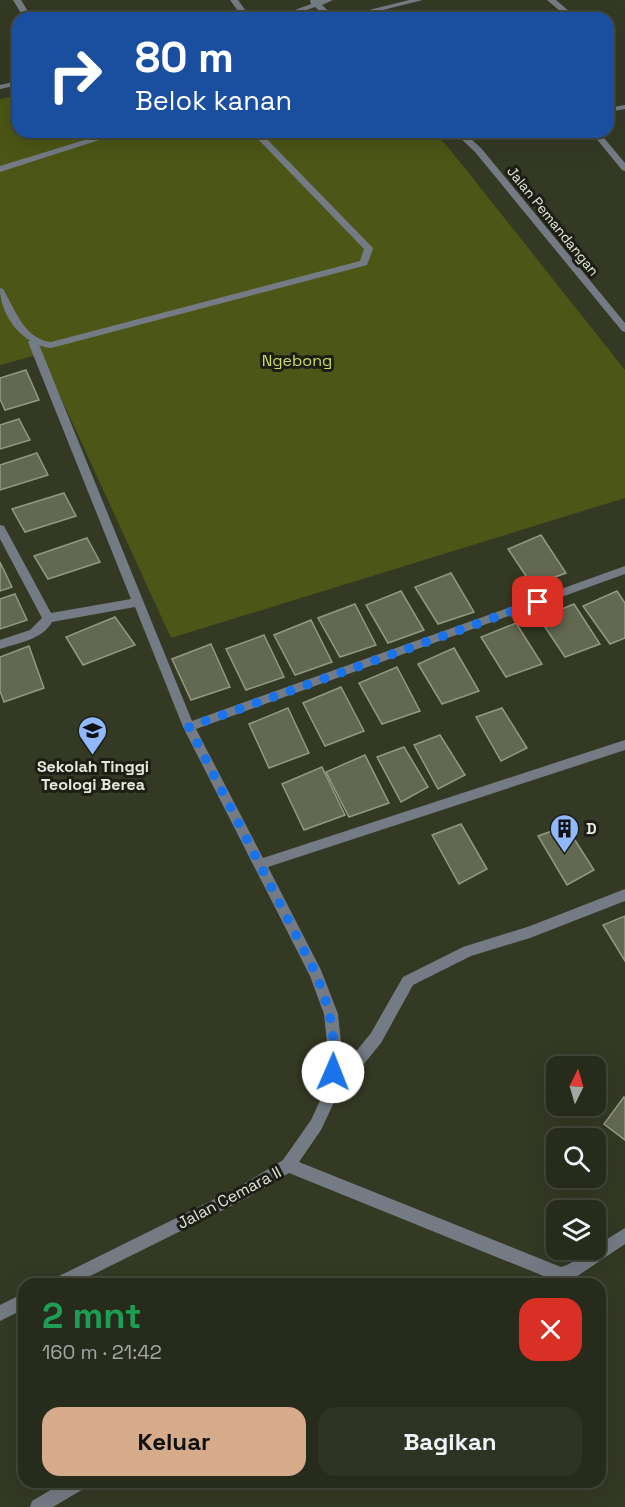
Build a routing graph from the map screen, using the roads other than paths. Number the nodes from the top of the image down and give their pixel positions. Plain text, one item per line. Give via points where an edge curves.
1 (329, 0) edge
2 (419, 0) edge
3 (551, 0) edge
4 (315, 2) edge
5 (291, 12) edge
6 (367, 12) edge
7 (566, 12) edge
8 (101, 138) edge
9 (261, 138) edge
10 (464, 138) edge
11 (600, 138) edge
12 (625, 168) edge
13 (0, 169) edge
14 (0, 291) edge
15 (625, 329) edge
16 (33, 342) junction
17 (0, 529) edge
18 (625, 570) edge
19 (137, 602) junction
20 (48, 618) junction
21 (0, 645) edge
22 (189, 727) junction
23 (625, 745) edge
24 (260, 864) junction
25 (625, 895) edge
26 (331, 1093) junction
27 (288, 1165) junction
28 (625, 1235) edge
29 (70, 1278) edge
30 (18, 1304) edge
31 (0, 1312) edge
32 (69, 1488) edge
33 (38, 1507) edge

1 - 4 street
2 - 6 street
3 - 7 street
4 - 5 street
8 - 13 street
9 - 16 street via 369,249 364,263 71,342 44,346
10 - 15 street, Jalan Pemandangan
11 - 12 street
14 - 16 street, Jalan Cemara II
16 - 19 street, Jalan Cemara II
17 - 20 street
18 - 22 street
19 - 20 street
19 - 22 street, Jalan Cemara II
20 - 21 street via 31,634
22 - 24 street, Jalan Cemara II
23 - 24 street
24 - 26 street, Jalan Cemara II via 316,974 331,1014
25 - 26 street via 468,951 408,981 376,1038
26 - 27 street, Jalan Cemara II via 316,1125
27 - 28 street via 561,1275
27 - 29 street, Jalan Cemara II via 244,1192
30 - 31 street
32 - 33 street

